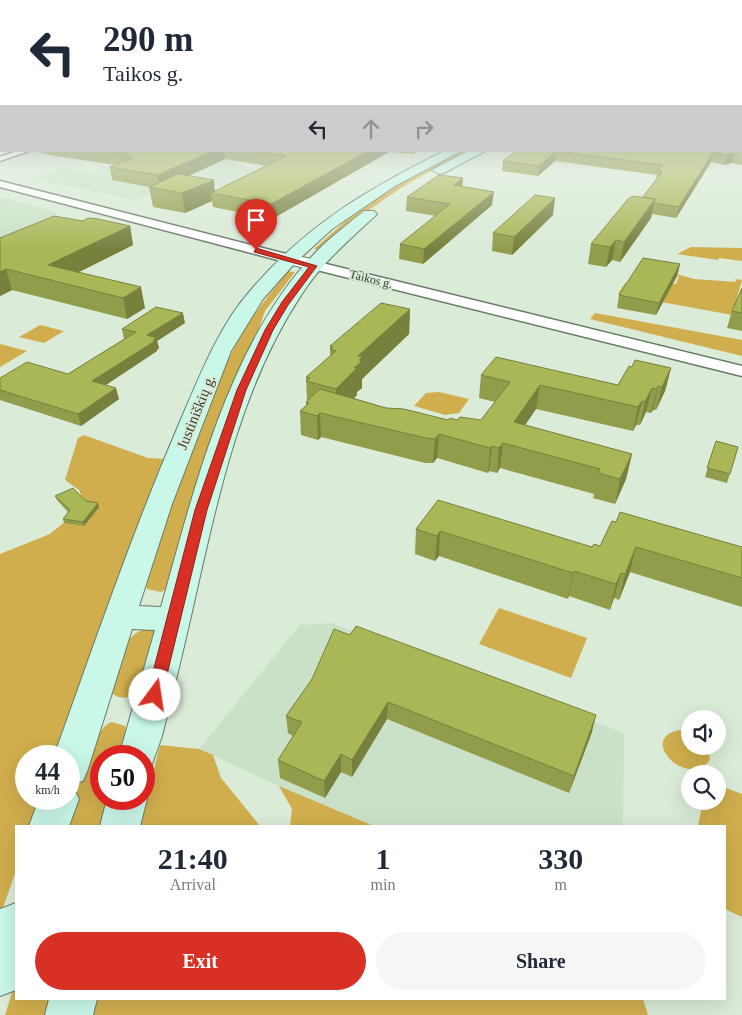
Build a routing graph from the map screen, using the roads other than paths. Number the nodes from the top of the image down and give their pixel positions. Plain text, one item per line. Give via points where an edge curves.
1 (446, 155) edge
2 (469, 155) edge
3 (0, 184) edge
4 (302, 262) junction
5 (742, 371) edge
6 (120, 617) junction
7 (174, 619) junction
8 (77, 745) edge
9 (141, 745) edge
10 (55, 810) edge
11 (124, 810) edge
12 (50, 825) edge
13 (120, 825) edge
14 (15, 928) edge
15 (0, 973) edge
16 (73, 1000) edge
17 (69, 1015) edge

1 - 4 main road, Justiniškių g. via 390,183 326,226
2 - 4 main road, Justiniškių g. via 391,198
3 - 4 street, Taikos g.
4 - 5 street, Taikos g.
4 - 6 main road, Justiniškių g. via 255,296 221,351 158,504
4 - 7 main road, Justiniškių g. via 285,304 241,390 201,510
6 - 7 main road
6 - 8 main road, Justiniškių g.
7 - 9 main road, Justiniškių g.
10 - 12 main road
11 - 13 main road
14 - 15 main road
16 - 17 main road

